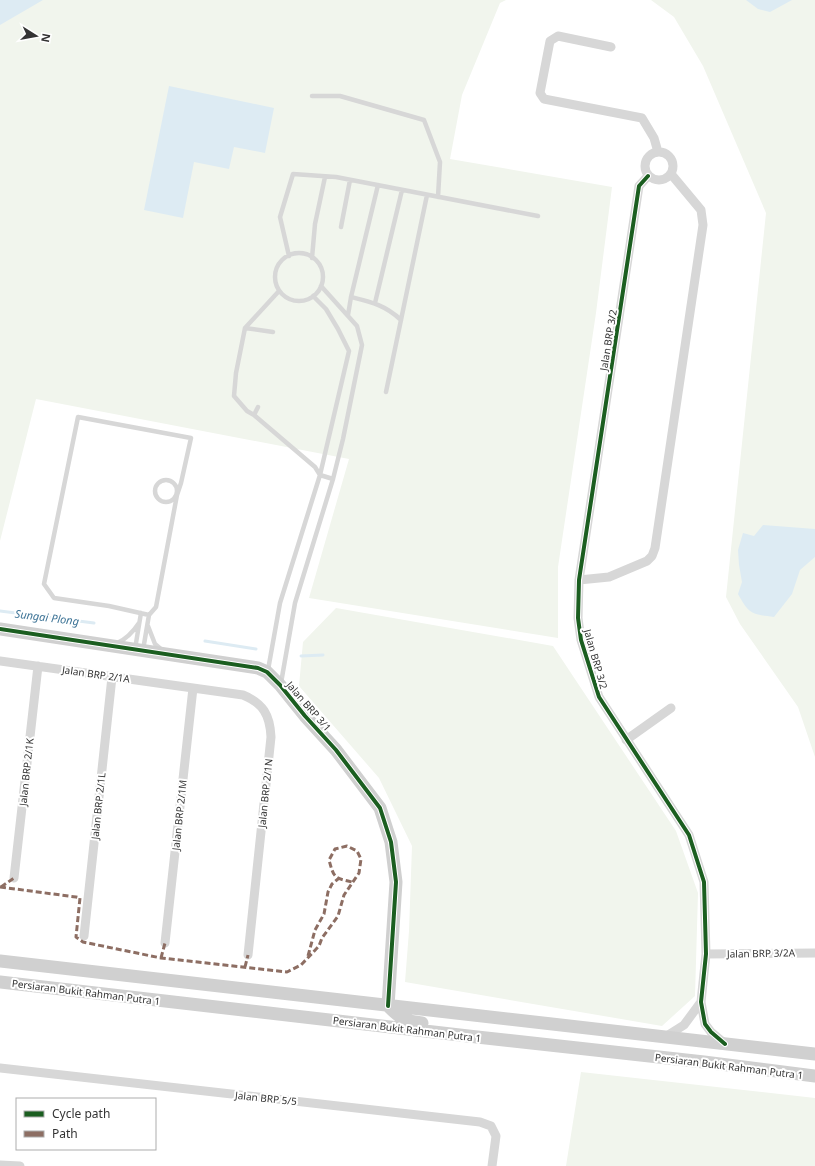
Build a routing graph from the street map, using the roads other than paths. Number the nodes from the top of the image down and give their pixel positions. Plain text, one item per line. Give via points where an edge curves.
1 (611, 47) dead end
2 (312, 96) dead end
3 (658, 152) junction
4 (671, 174) junction
5 (648, 176) junction
6 (326, 177) junction
7 (350, 180) junction
8 (378, 185) junction
9 (402, 190) junction
10 (426, 195) junction
11 (438, 197) junction
12 (538, 216) dead end
13 (341, 227) dead end
14 (289, 256) junction
15 (312, 258) junction
16 (321, 286) junction
17 (279, 291) junction
18 (313, 296) junction
19 (351, 297) junction
20 (375, 303) junction
21 (348, 315) junction
22 (401, 320) junction
23 (245, 328) junction
24 (273, 332) dead end
25 (386, 392) dead end
26 (258, 406) dead end
27 (254, 415) junction
28 (320, 475) junction
29 (333, 479) junction
30 (177, 495) junction
31 (579, 580) junction
32 (141, 613) junction
33 (149, 614) junction
34 (139, 623) junction
35 (148, 624) junction
36 (0, 630) edge
37 (112, 646) junction
38 (138, 649) junction
39 (165, 653) junction
40 (0, 661) edge
41 (38, 666) junction
42 (267, 672) junction
43 (112, 677) junction
44 (280, 685) junction
45 (193, 688) junction
46 (671, 708) dead end
47 (626, 740) junction
48 (14, 878) dead end
49 (84, 936) dead end
50 (165, 943) dead end
51 (815, 953) edge
52 (706, 954) junction
53 (248, 955) dead end
54 (0, 962) edge
55 (0, 982) edge
56 (701, 1002) junction
57 (388, 1006) junction
58 (361, 1024) junction
59 (477, 1037) junction
60 (665, 1037) junction
61 (725, 1044) junction
62 (815, 1054) edge
63 (0, 1068) edge
64 (815, 1076) edge
65 (0, 1164) edge
66 (20, 1166) edge
67 (492, 1166) edge

1 - 3 street via 558,36 550,42 540,93 544,99 642,118 654,138
2 - 11 lane via 340,96 424,120 440,162
3 - 4 street via 670,157 673,166
3 - 5 street via 650,155 645,163
4 - 5 street via 662,180 654,180
4 - 31 street via 701,210 702,225 655,548 647,561 609,577
5 - 31 street, Jalan BRP 3/2 via 639,186
6 - 7 lane
6 - 14 lane via 293,174 280,217
6 - 15 lane via 315,224
7 - 8 lane
7 - 13 lane
8 - 9 lane
8 - 19 lane
9 - 10 lane
9 - 20 lane
10 - 11 lane
10 - 22 lane
11 - 12 lane
14 - 15 lane via 295,253 306,254
14 - 17 lane via 277,267 274,278
15 - 16 lane via 322,270
16 - 18 lane via 318,293
16 - 21 lane
17 - 18 lane via 286,298 297,302
17 - 23 lane
18 - 28 lane via 326,309 349,351
19 - 20 lane
19 - 21 lane
20 - 22 lane via 387,308
21 - 29 lane via 357,326 362,345
22 - 25 lane
23 - 24 lane
23 - 27 lane via 234,396
26 - 27 lane
27 - 28 lane via 315,467
28 - 29 lane
28 - 42 lane via 280,603
29 - 44 lane via 295,603
30 - 30 lane via 165,502 159,500 155,494 156,487 160,481 173,482 177,488
30 - 32 lane via 191,438 78,417 44,584 54,598
30 - 33 lane via 156,607
31 - 47 street, Jalan BRP 3/2 via 578,618 581,640 599,697
32 - 33 lane
32 - 34 lane
33 - 35 lane
34 - 37 lane via 132,633
34 - 38 lane
35 - 38 lane
35 - 39 lane via 151,637
36 - 37 main road, Jalan BRP 3/1
37 - 38 main road, Jalan BRP 3/1
38 - 39 main road, Jalan BRP 3/1
39 - 42 main road, Jalan BRP 3/1 via 258,668
40 - 41 street, Jalan BRP 2/1A
41 - 43 street, Jalan BRP 2/1A
41 - 48 street, Jalan BRP 2/1K
42 - 44 main road, Jalan BRP 3/1
43 - 45 street, Jalan BRP 2/1A
43 - 49 street, Jalan BRP 2/1L
44 - 57 main road, Jalan BRP 3/1 via 336,750 380,808 391,842 396,882
45 - 50 street, Jalan BRP 2/1M
45 - 53 street, Jalan BRP 2/1N via 254,699 268,716 271,737
46 - 47 street
47 - 52 street, Jalan BRP 3/2 via 689,835 704,882
51 - 52 street, Jalan BRP 3/2A
52 - 56 street, Jalan BRP 3/2
54 - 57 main road, Persiaran Bukit Rahman Putra 1
55 - 58 main road, Persiaran Bukit Rahman Putra 1
56 - 60 street via 684,1025
56 - 61 street, Jalan BRP 3/2 via 705,1024
57 - 58 main road via 373,1019
57 - 59 main road via 397,1016 408,1021 464,1028
57 - 60 main road, Persiaran Bukit Rahman Putra 1
58 - 59 main road, Persiaran Bukit Rahman Putra 1
59 - 64 main road, Persiaran Bukit Rahman Putra 1
60 - 61 main road, Persiaran Bukit Rahman Putra 1
61 - 62 main road, Persiaran Bukit Rahman Putra 1
63 - 67 street, Jalan BRP 5/5 via 480,1122 491,1126 496,1136
65 - 66 street

